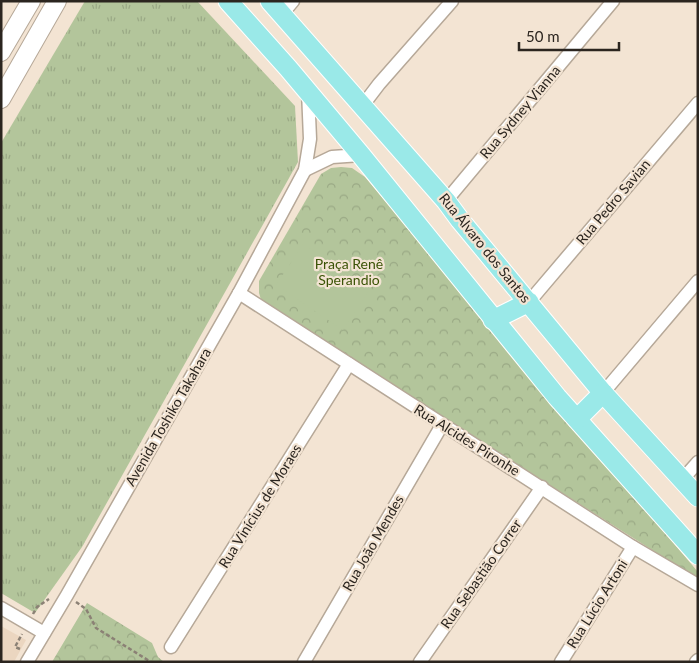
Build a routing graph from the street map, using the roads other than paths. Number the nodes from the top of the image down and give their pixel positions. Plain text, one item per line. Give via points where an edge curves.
1 (31, 1) edge
2 (57, 1) edge
3 (228, 1) edge
4 (452, 1) edge
5 (613, 1) edge
6 (282, 5) edge
7 (1, 52) edge
8 (308, 92) junction
9 (1, 99) edge
10 (698, 102) edge
11 (362, 105) junction
12 (361, 155) junction
13 (306, 170) junction
14 (446, 201) junction
15 (698, 281) edge
16 (239, 293) junction
17 (529, 302) junction
18 (494, 320) junction
19 (348, 364) junction
20 (603, 392) junction
21 (577, 419) junction
22 (442, 425) junction
23 (698, 462) edge
24 (682, 480) junction
25 (542, 487) junction
26 (698, 497) edge
27 (633, 547) junction
28 (698, 555) edge
29 (698, 585) edge
30 (1, 608) edge
31 (44, 633) junction
32 (171, 647) dead end
33 (29, 658) edge
34 (304, 662) edge
35 (420, 662) edge
36 (561, 662) edge

1 - 7 main road
2 - 9 main road
3 - 8 main road
4 - 11 street
5 - 14 street, Rua Sydney Vianna
6 - 11 main road, Rua Álvaro dos Santos
8 - 12 main road
8 - 13 street via 310,139
10 - 17 street, Rua Pedro Savian
11 - 14 main road, Rua Álvaro dos Santos
12 - 13 street via 332,157
12 - 18 main road
13 - 16 street, Avenida Toshiko Takahara
14 - 17 main road, Rua Álvaro dos Santos
15 - 20 street
16 - 19 street, Rua Alcides Pironhe
16 - 31 street, Avenida Toshiko Takahara
17 - 18 main road
17 - 20 main road, Rua Álvaro dos Santos
18 - 21 main road
19 - 22 street, Rua Alcides Pironhe
19 - 32 street, Rua Vinícius de Moraes
20 - 21 main road
20 - 24 main road, Rua Álvaro dos Santos
21 - 28 main road
22 - 25 street, Rua Alcides Pironhe
22 - 34 street, Rua João Mendes
23 - 24 street
24 - 26 main road, Rua Álvaro dos Santos
25 - 27 street, Rua Alcides Pironhe
25 - 35 street, Rua Sebastião Correr
27 - 29 street, Rua Alcides Pironhe
27 - 36 street, Rua Lúcio Artoni
30 - 31 street
31 - 33 street, Avenida Toshiko Takahara

